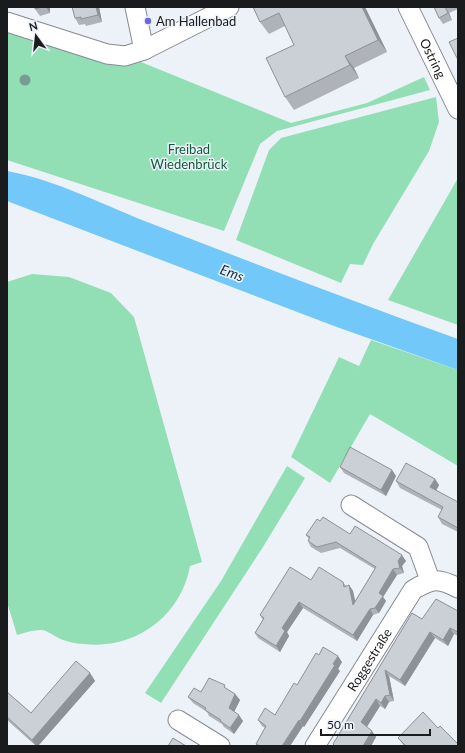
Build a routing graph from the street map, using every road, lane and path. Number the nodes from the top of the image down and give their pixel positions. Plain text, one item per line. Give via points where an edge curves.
1 (135, 7) edge
2 (229, 7) edge
3 (408, 7) edge
4 (7, 22) edge
5 (144, 50) junction
6 (458, 109) edge
7 (351, 505) dead end
8 (430, 580) junction
9 (458, 588) edge
10 (178, 720) dead end
11 (220, 746) edge
12 (315, 746) edge

1 - 5 street
2 - 5 street
3 - 6 street, Ostring
4 - 5 street via 107,54 125,56
7 - 8 street via 418,547
8 - 9 street via 449,582
8 - 12 street, Roggestraße via 413,590
10 - 11 street

